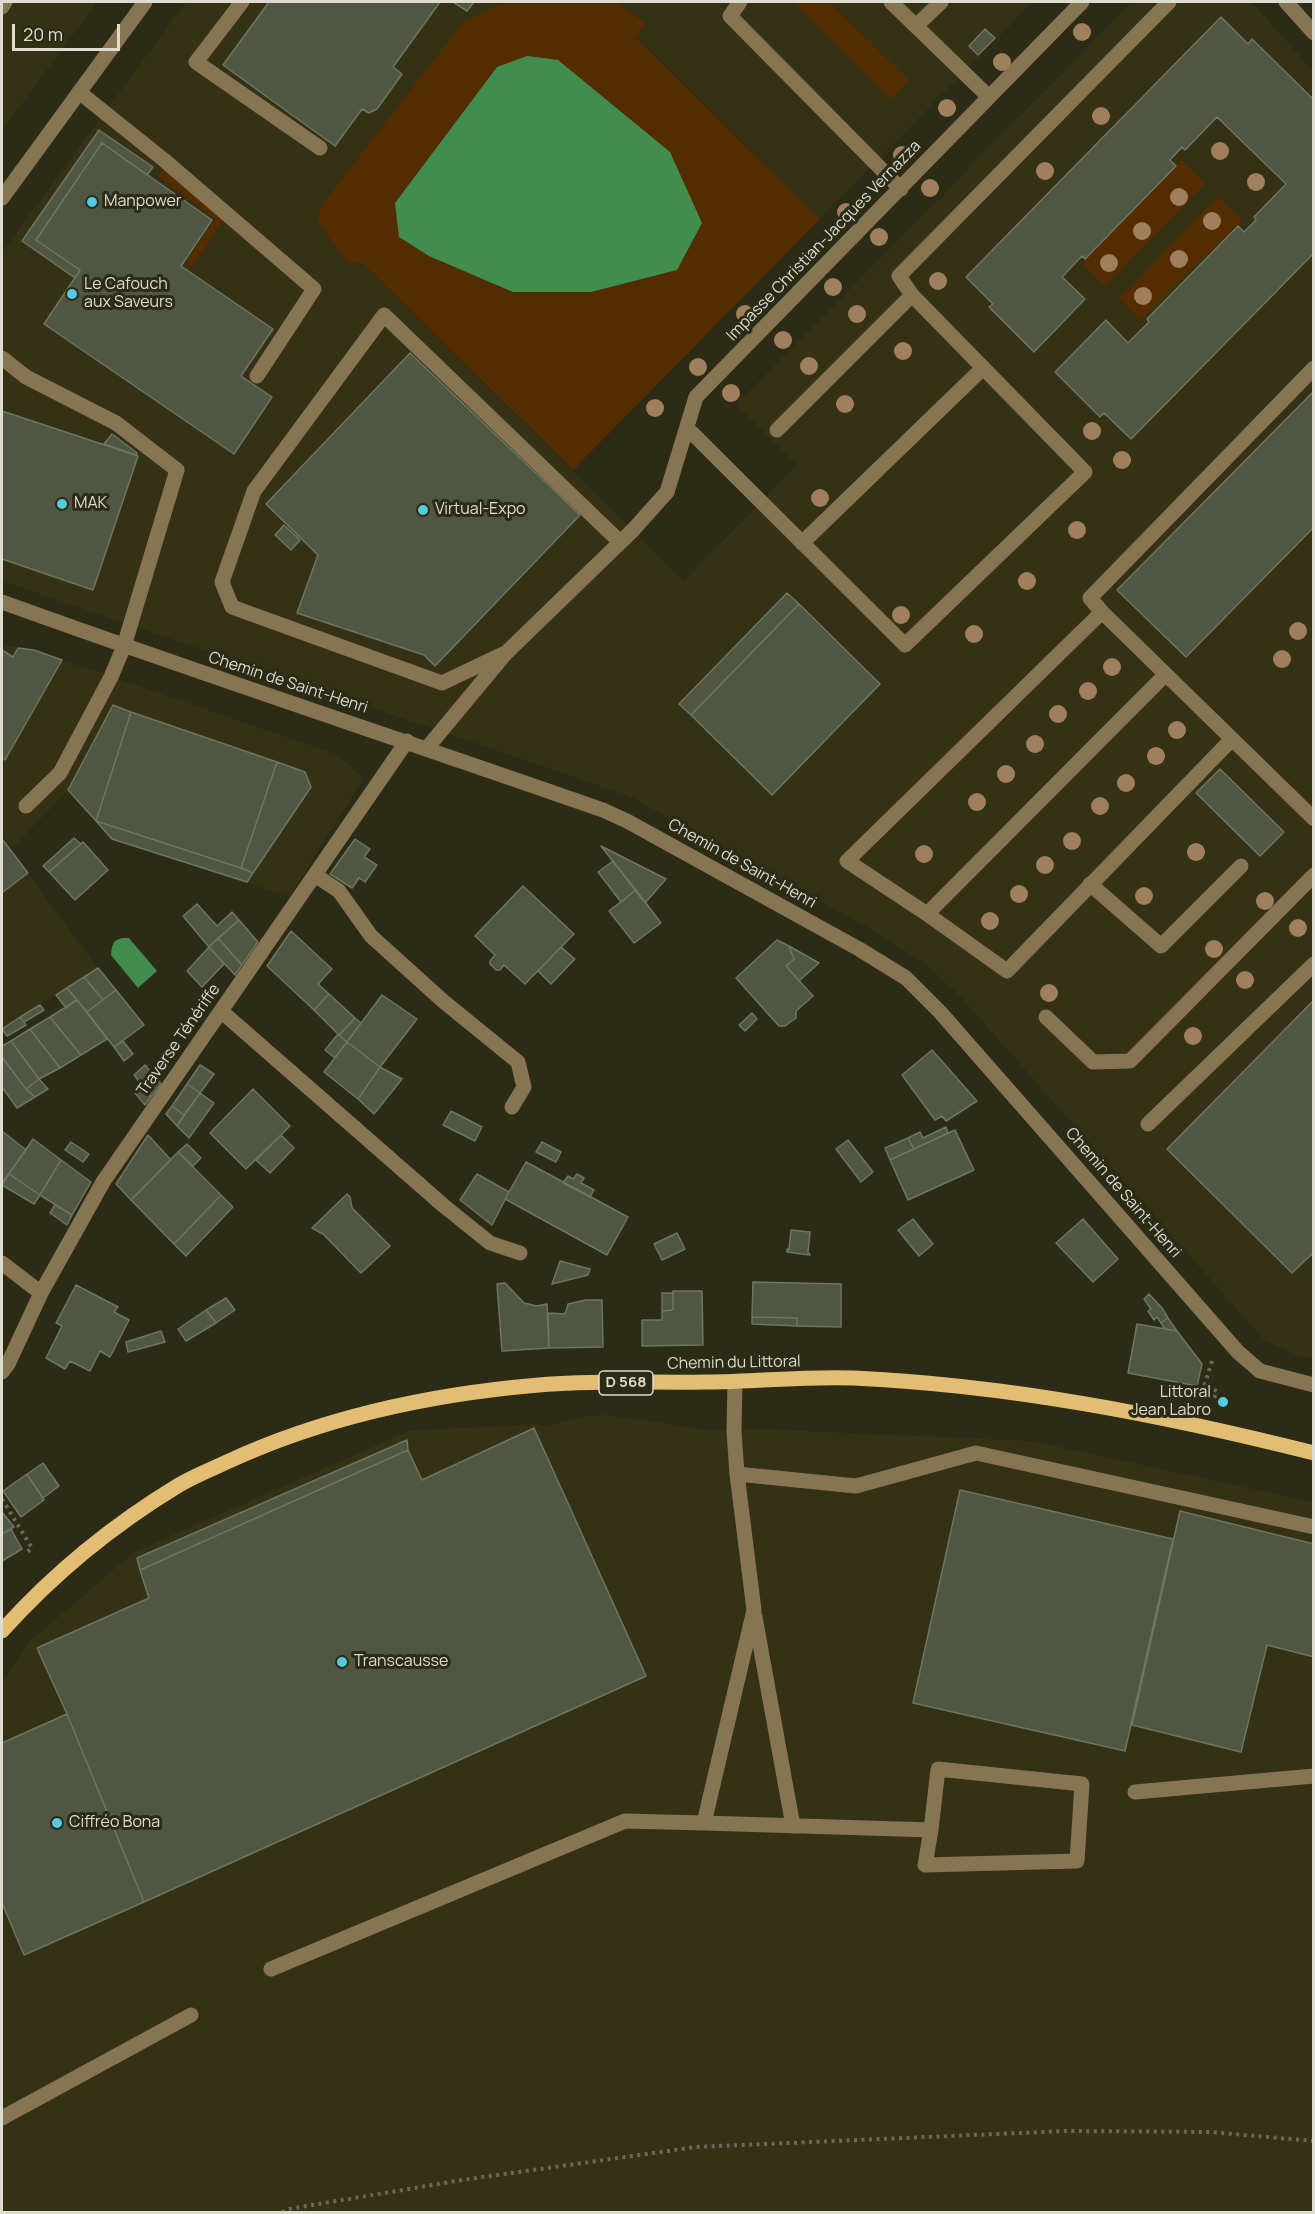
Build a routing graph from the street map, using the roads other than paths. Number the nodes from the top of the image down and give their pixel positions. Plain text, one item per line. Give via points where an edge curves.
1 (5, 2) edge
2 (145, 2) edge
3 (242, 2) edge
4 (740, 2) edge
5 (891, 2) edge
6 (941, 2) edge
7 (1082, 2) edge
8 (1169, 2) edge
9 (1286, 2) edge
10 (2, 7) edge
11 (916, 26) junction
12 (1314, 33) edge
13 (79, 92) junction
14 (989, 97) junction
15 (320, 148) dead end
16 (901, 189) junction
17 (2, 198) edge
18 (912, 295) junction
19 (2, 358) edge
20 (983, 368) junction
21 (1314, 368) edge
22 (257, 376) dead end
23 (687, 428) junction
24 (777, 430) dead end
25 (620, 542) junction
26 (802, 543) junction
27 (2, 602) edge
28 (1102, 612) junction
29 (124, 646) junction
30 (506, 653) junction
31 (1165, 675) junction
32 (1231, 740) junction
33 (407, 741) junction
34 (427, 748) junction
35 (27, 806) dead end
36 (1314, 819) edge
37 (1241, 866) dead end
38 (315, 875) junction
39 (1314, 875) edge
40 (1090, 884) junction
41 (927, 914) junction
42 (1314, 964) edge
43 (221, 1011) junction
44 (1046, 1017) dead end
45 (512, 1107) dead end
46 (1148, 1124) dead end
47 (520, 1252) dead end
48 (2, 1263) edge
49 (41, 1293) junction
50 (2, 1372) edge
51 (735, 1382) junction
52 (1314, 1385) edge
53 (1314, 1453) edge
54 (737, 1474) junction
55 (1314, 1527) edge
56 (754, 1610) junction
57 (2, 1631) edge
58 (1314, 1776) edge
59 (1135, 1792) dead end
60 (704, 1823) junction
61 (793, 1826) junction
62 (931, 1830) junction
63 (271, 1969) dead end
64 (190, 2015) dead end
65 (2, 2118) edge

1 - 10 street
2 - 13 street
3 - 15 street via 196,62
4 - 16 street via 730,16
5 - 11 street
6 - 11 street
7 - 14 street, Impasse Christian-Jacques Vernazza
8 - 18 street via 899,276
9 - 12 street
11 - 14 street
13 - 17 street
13 - 22 street via 314,289
14 - 16 street, Impasse Christian-Jacques Vernazza
16 - 23 street, Impasse Christian-Jacques Vernazza via 696,397
18 - 20 street
18 - 24 street
19 - 29 street via 26,377 116,423 177,470
20 - 26 street
20 - 26 street via 1085,472 1080,477 904,645
21 - 28 street via 1090,598
23 - 25 street, Impasse Christian-Jacques Vernazza via 667,492
23 - 26 street
25 - 30 street, Impasse Christian-Jacques Vernazza
25 - 30 street via 384,315 254,491 222,582 232,607 442,683
27 - 29 street, Chemin de Saint-Henri
28 - 31 street
28 - 41 street via 847,861
29 - 33 street, Chemin de Saint-Henri
29 - 35 street via 60,773
30 - 34 street
31 - 32 street
31 - 41 street
32 - 36 street
32 - 40 street
33 - 34 street, Chemin de Saint-Henri
33 - 38 street, Traverse Ténériffe
34 - 52 street, Chemin de Saint-Henri via 627,821 906,978 1238,1352 1260,1371
37 - 40 street via 1161,945
38 - 43 street, Traverse Ténériffe
38 - 45 street via 339,891 371,936 518,1062 524,1087
39 - 44 street via 1130,1061 1093,1062
40 - 41 street via 1007,971
42 - 46 street
43 - 47 street via 444,1206 490,1243
43 - 49 street, Traverse Ténériffe via 103,1182
48 - 49 street
49 - 50 street, Traverse Ténériffe
51 - 53 main road, Chemin du Littoral / D 568 via 850,1378 986,1388 1175,1420
51 - 54 street
51 - 57 main road, Chemin du Littoral / D 568 via 543,1384 453,1394 361,1413 270,1442 181,1484 118,1526 59,1572
54 - 55 street via 856,1486 976,1453
54 - 56 street
56 - 60 street
56 - 61 street
58 - 59 street
60 - 61 street
60 - 63 street via 625,1821
61 - 62 street
62 - 62 street via 925,1865 1077,1861 1082,1784 938,1769
64 - 65 street

